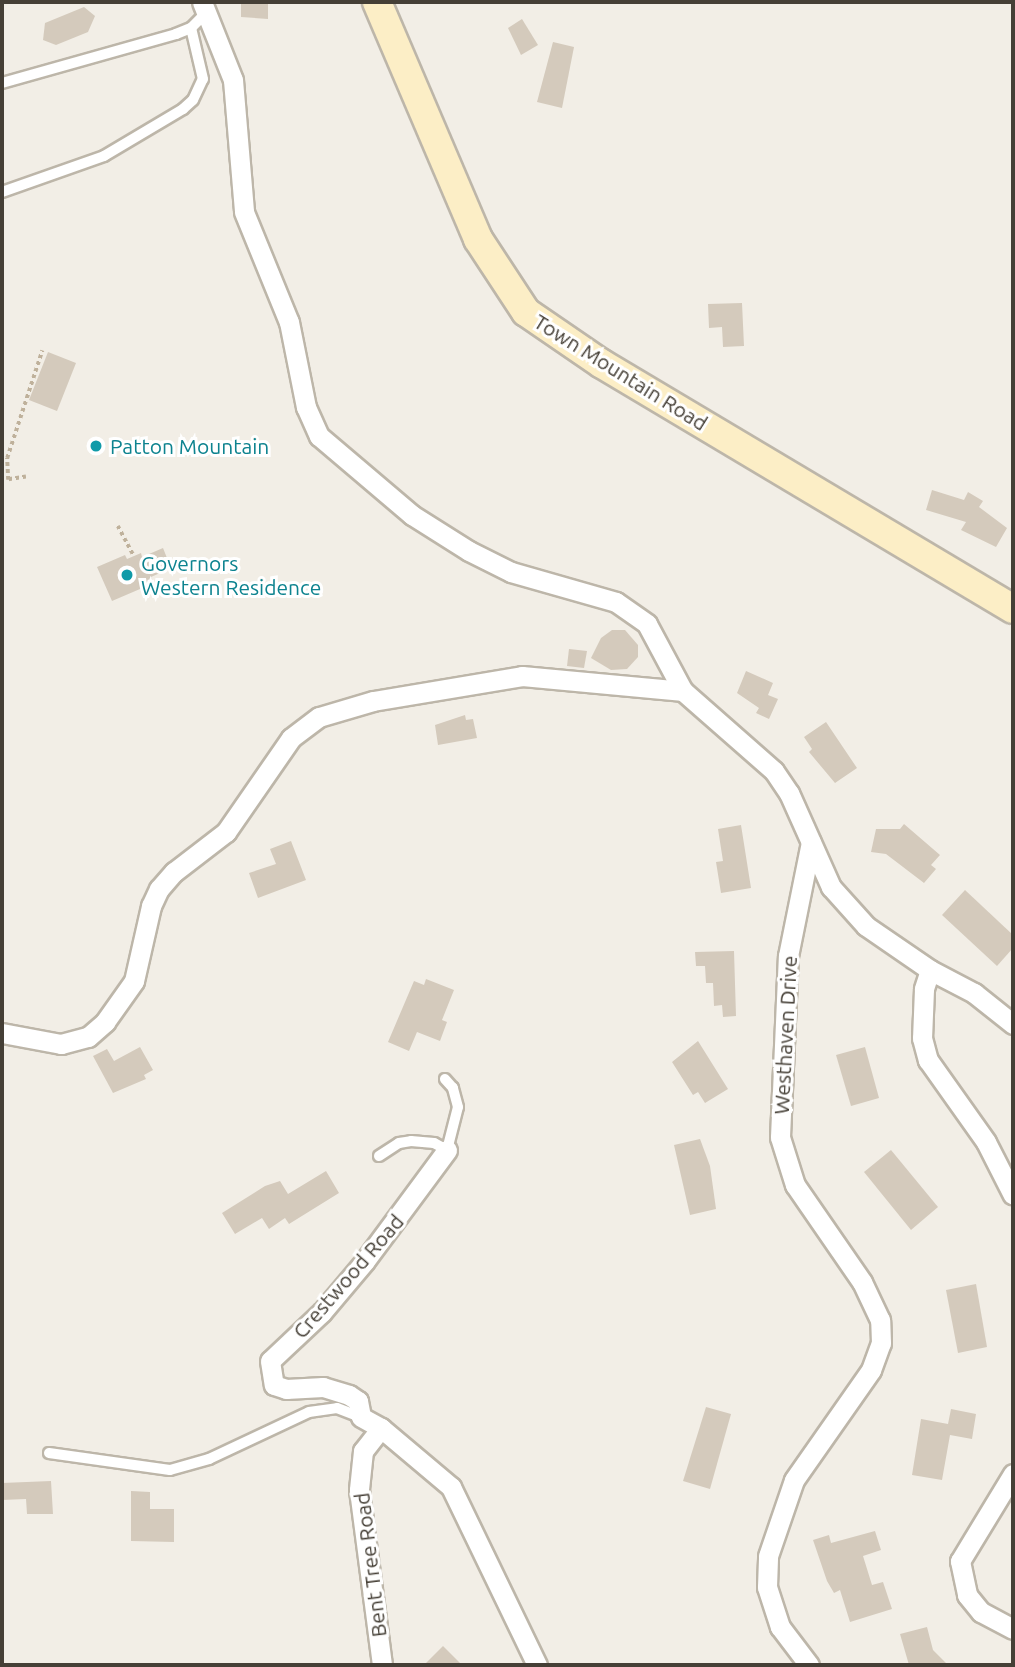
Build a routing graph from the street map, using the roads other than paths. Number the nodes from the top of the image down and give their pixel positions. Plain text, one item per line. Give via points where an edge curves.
1 (377, 2) edge
2 (204, 7) edge
3 (191, 29) junction
4 (2, 83) edge
5 (2, 192) edge
6 (1013, 609) edge
7 (683, 691) junction
8 (811, 842) junction
9 (930, 970) junction
10 (1013, 1024) edge
11 (2, 1032) edge
12 (445, 1079) dead end
13 (447, 1150) junction
14 (379, 1156) dead end
15 (1013, 1195) edge
16 (361, 1417) junction
17 (381, 1428) junction
18 (49, 1453) dead end
19 (1013, 1474) edge
20 (1013, 1629) edge
21 (382, 1665) edge
22 (537, 1665) edge
23 (808, 1665) edge

1 - 6 main road, Town Mountain Road via 478,239 526,312 602,364
2 - 3 lane
2 - 7 street via 233,80 244,212 289,322 306,407 319,436 412,515 490,563 593,594 635,613 655,635
3 - 4 lane
3 - 5 lane via 202,79 193,100 183,109 104,156
7 - 8 street via 774,771
7 - 11 street via 522,676 373,701 319,718 291,738 226,832 167,879 151,906 134,981 105,1022 89,1037 61,1044
8 - 9 street via 831,887 866,926
8 - 23 street, Westhaven Drive via 789,956 780,1137 795,1185 862,1282 880,1320 881,1343 871,1370 794,1480 768,1556 767,1587 780,1627
9 - 10 street via 974,993
9 - 15 street via 923,989 922,1038 928,1060 986,1142
12 - 13 lane via 453,1088 457,1107
13 - 14 lane via 434,1143 411,1141
13 - 16 street, Crestwood Road via 356,1271 270,1361 274,1385 338,1390 358,1401
16 - 17 street, Crestwood Road
16 - 18 lane, Crestwood Road via 337,1408 309,1412 209,1459 170,1470
17 - 21 street, Bent Tree Road via 363,1451 359,1490
17 - 22 street, Crestwood Road via 451,1487
19 - 20 street via 960,1561 967,1595 981,1612

